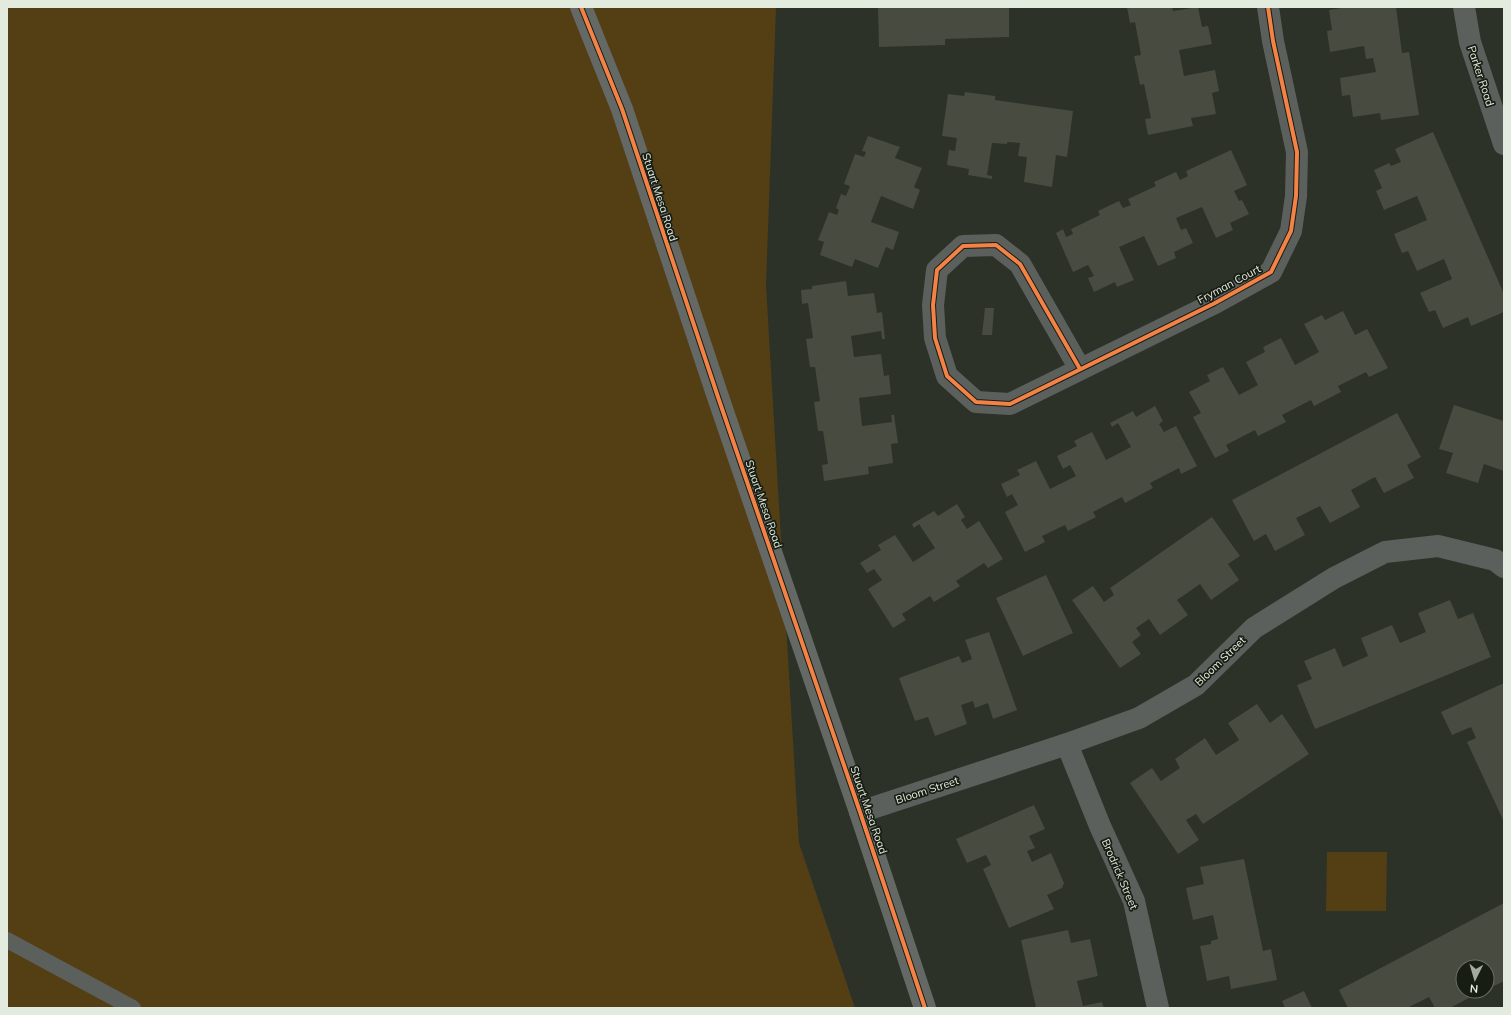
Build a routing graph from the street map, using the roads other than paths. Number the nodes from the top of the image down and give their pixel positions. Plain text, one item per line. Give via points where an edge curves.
1 (581, 7) edge
2 (1268, 7) edge
3 (1464, 7) edge
4 (1504, 144) edge
5 (1080, 369) junction
6 (1504, 567) edge
7 (1067, 744) junction
8 (860, 812) junction
9 (7, 940) edge
10 (132, 1008) edge
11 (925, 1008) edge
12 (1158, 1008) edge

1 - 8 main road, Stuart Mesa Road via 622,109
2 - 5 street, Fryman Court via 1297,152 1292,231 1271,272 1215,303
3 - 4 street, Parker Road via 1470,42
5 - 5 street, Fryman Court via 1010,404 976,402 947,376 935,338 933,305 937,270 963,246 996,244 1020,264
6 - 7 street, Bloom Street via 1495,560 1438,546 1385,552 1334,578 1254,628 1196,685 1138,718
7 - 8 street, Bloom Street
7 - 12 street, Brodrick Street via 1134,901
8 - 11 main road, Stuart Mesa Road
9 - 10 lane

